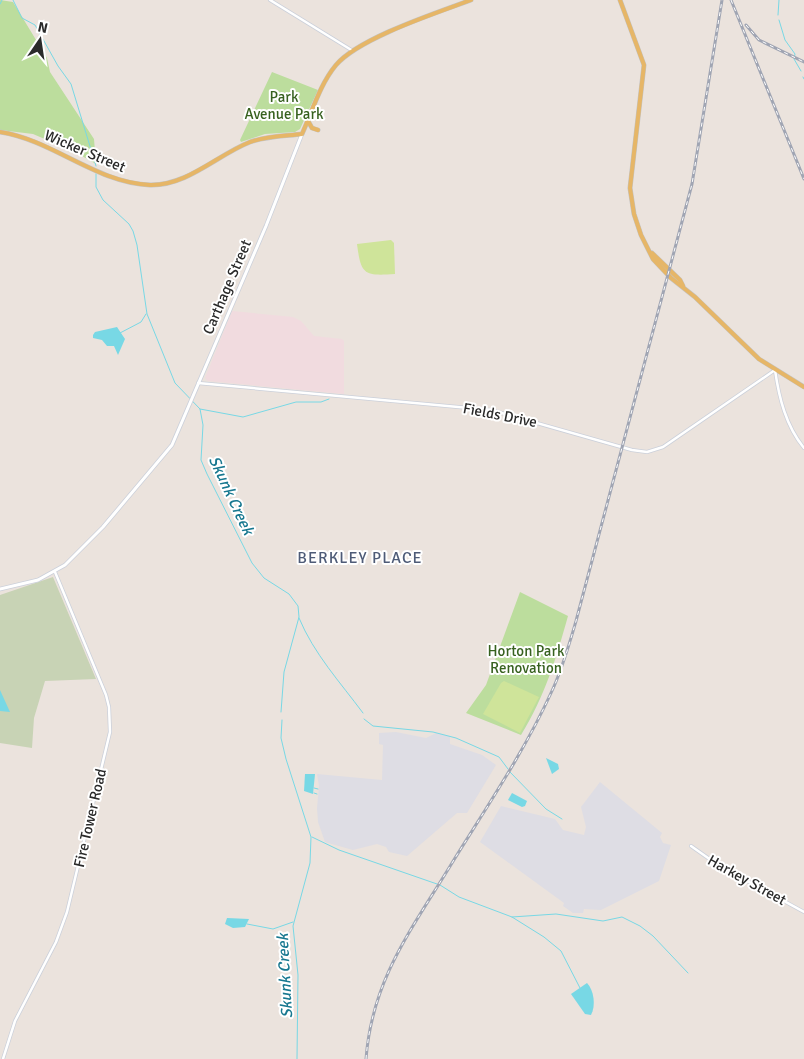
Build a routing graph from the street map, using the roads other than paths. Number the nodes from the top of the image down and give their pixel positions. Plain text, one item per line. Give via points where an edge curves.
1 (270, 0) edge
2 (471, 0) edge
3 (620, 0) edge
4 (352, 51) junction
5 (308, 121) junction
6 (318, 130) dead end
7 (0, 132) edge
8 (302, 134) junction
9 (775, 370) junction
10 (198, 383) junction
11 (804, 387) edge
12 (804, 448) edge
13 (55, 572) junction
14 (0, 589) edge
15 (690, 846) dead end
16 (804, 912) edge
17 (3, 1059) edge

1 - 4 street
2 - 4 main road, Carthage Street
3 - 9 main road via 644,65 630,195 638,228 654,259 666,273
4 - 5 main road, Carthage Street via 330,73
5 - 6 main road via 312,128
5 - 8 main road, Carthage Street
7 - 8 main road, Wicker Street via 22,137 110,176 150,185 167,183 194,172 250,142
8 - 10 main road, Carthage Street
9 - 10 street, Fields Drive via 686,433 663,447 647,452 491,410
9 - 11 main road
9 - 12 street via 785,414
10 - 13 main road, Carthage Street via 172,445 161,461 93,538
13 - 14 main road, Carthage Street via 27,584
13 - 17 street, Fire Tower Road via 106,695 110,732 67,912 56,942 14,1021
15 - 16 street, Harkey Street

